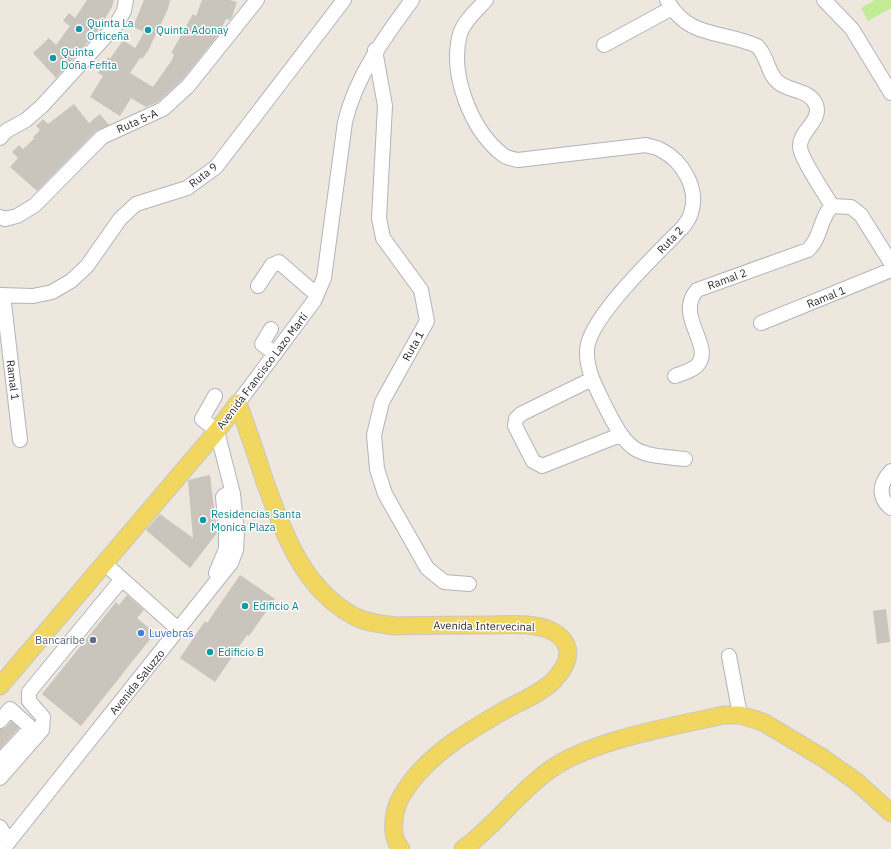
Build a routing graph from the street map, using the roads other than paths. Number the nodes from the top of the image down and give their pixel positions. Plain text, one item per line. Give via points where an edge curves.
1 (126, 0) edge
2 (257, 0) edge
3 (344, 0) edge
4 (412, 0) edge
5 (486, 0) edge
6 (824, 0) edge
7 (670, 4) edge
8 (604, 45) dead end
9 (376, 50) junction
10 (891, 93) edge
11 (0, 138) edge
12 (832, 206) junction
13 (0, 217) edge
14 (891, 263) edge
15 (891, 270) edge
16 (258, 286) dead end
17 (1, 295) edge
18 (317, 295) junction
19 (761, 323) dead end
20 (271, 329) dead end
21 (275, 354) junction
22 (675, 376) dead end
23 (592, 379) junction
24 (215, 396) dead end
25 (238, 403) junction
26 (217, 431) junction
27 (620, 435) junction
28 (20, 440) dead end
29 (685, 458) dead end
30 (891, 471) edge
31 (232, 494) junction
32 (891, 508) edge
33 (104, 563) junction
34 (216, 573) dead end
35 (122, 579) junction
36 (468, 584) dead end
37 (179, 630) junction
38 (729, 656) dead end
39 (0, 686) edge
40 (740, 716) junction
41 (0, 721) edge
42 (0, 761) edge
43 (0, 778) edge
44 (891, 813) edge
45 (0, 827) edge
46 (6, 846) edge
47 (401, 849) edge
48 (463, 849) edge

1 - 11 street via 116,25 42,106
2 - 13 street, Ruta 5-A via 188,86 164,109 102,137 35,205 17,216 5,219
3 - 17 street, Ruta 9 via 216,167 187,188 136,204 120,219 87,266 71,281 52,292 34,296
4 - 9 street, Avenida Francisco Lazo Martí
5 - 23 street, Ruta 2 via 460,33 457,51 460,81 469,111 486,138 504,156 518,160 646,145 661,149 676,160 689,179 693,196 691,213 683,227 614,301 591,337 587,348 587,361
6 - 10 street via 852,29
7 - 8 street
7 - 12 street via 684,22 700,31 757,46 762,50 774,79 808,94 813,100 817,106 816,116 803,134 800,146
9 - 18 street, Avenida Francisco Lazo Martí via 350,102 344,122 324,278
9 - 36 street, Ruta 1 via 385,106 379,218 383,238 421,290 427,321 382,402 374,435 377,469 384,494 427,568 444,582
12 - 14 street via 851,207 861,215
12 - 22 street, Ramal 2 via 825,213 815,244 808,250 697,290 690,302 689,310 702,351 701,360 696,367
15 - 19 street, Ramal 1
16 - 18 street via 272,265 279,262
17 - 28 street, Ramal 1
18 - 21 street, Avenida Francisco Lazo Martí
20 - 21 street via 262,344
21 - 25 street, Avenida Francisco Lazo Martí
23 - 27 street, Ruta 2
23 - 27 street via 521,414 516,419 515,426 533,462 542,466
24 - 26 street via 202,419
25 - 26 main road, Avenida Francisco Lazo Martí
25 - 47 main road, Avenida Intervecinal via 276,513 292,550 308,574 336,605 355,617 395,626 529,625 556,632 562,636 566,644 568,653 563,669 553,681 466,732 426,764 404,791 394,816 393,832
26 - 31 street, Avenida Saluzzo
26 - 33 main road, Avenida Francisco Lazo Martí
27 - 29 street, Ruta 2 via 633,449 642,453
30 - 32 street via 883,480 881,493 884,502
31 - 34 street via 223,497 226,549
31 - 37 street, Avenida Saluzzo via 237,533 234,556 224,574
33 - 35 street
33 - 39 main road, Avenida Francisco Lazo Martí
35 - 37 street
35 - 43 street via 29,692 29,701 43,717 42,730
37 - 46 street, Avenida Saluzzo
38 - 40 street
40 - 44 main road via 763,722 824,758 857,782
40 - 48 main road via 724,715 692,722 619,740 576,755 551,769 530,786
41 - 42 street via 10,709 31,728
45 - 46 street

